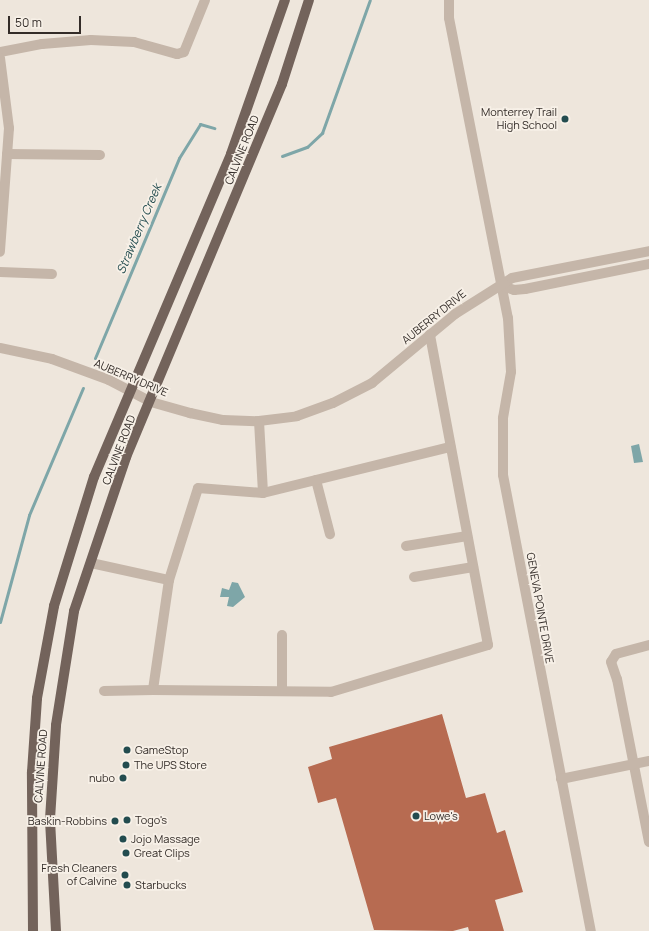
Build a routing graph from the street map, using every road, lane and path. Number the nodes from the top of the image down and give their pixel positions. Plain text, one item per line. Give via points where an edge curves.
1 (205, 0) edge
2 (285, 0) edge
3 (309, 0) edge
4 (449, 0) edge
5 (0, 52) edge
6 (0, 58) edge
7 (7, 154) junction
8 (100, 155) dead end
9 (649, 251) edge
10 (0, 252) edge
11 (649, 264) edge
12 (0, 272) edge
13 (52, 274) dead end
14 (502, 286) junction
15 (430, 334) junction
16 (0, 348) edge
17 (132, 393) junction
18 (151, 402) junction
19 (259, 421) junction
20 (450, 447) junction
21 (316, 480) junction
22 (263, 493) junction
23 (330, 534) dead end
24 (467, 536) junction
25 (406, 546) dead end
26 (91, 563) junction
27 (473, 567) junction
28 (414, 578) dead end
29 (169, 580) junction
30 (282, 635) dead end
31 (649, 645) edge
32 (153, 690) junction
33 (104, 691) dead end
34 (282, 691) junction
35 (649, 761) edge
36 (634, 764) junction
37 (561, 779) junction
38 (649, 842) edge
39 (32, 931) edge
40 (56, 931) edge
41 (591, 931) edge

1 - 5 street via 184,52 177,54 134,42 91,40 42,44
2 - 17 main road, CALVINE ROAD via 230,154 181,267
3 - 18 main road, CALVINE ROAD via 282,84
4 - 14 street, GENEVA POINTE DRIVE via 448,18
6 - 7 street via 9,128
7 - 8 street
7 - 10 street
9 - 14 street, AUBERRY DRIVE via 512,278
11 - 14 street via 525,289 514,290
12 - 13 street
14 - 15 street, AUBERRY DRIVE via 482,294
14 - 37 street, GENEVA POINTE DRIVE via 511,345 511,372 503,418 503,475
15 - 19 street, AUBERRY DRIVE via 372,384 333,403 297,416
15 - 20 street
16 - 17 street, AUBERRY DRIVE via 66,364 109,380
17 - 18 street, AUBERRY DRIVE
17 - 39 main road, CALVINE ROAD via 94,477 54,606 38,698 32,772
18 - 19 street, AUBERRY DRIVE via 223,420
18 - 26 main road, CALVINE ROAD via 126,457
19 - 22 street
20 - 21 street
20 - 24 street
21 - 22 street
21 - 23 street
22 - 29 street via 198,488
24 - 25 street
24 - 27 street
26 - 29 street
26 - 40 main road, CALVINE ROAD via 74,610 56,725 50,818
27 - 28 street
27 - 34 street via 488,645 331,692
29 - 32 street
30 - 34 street
31 - 36 street via 616,654 611,662 618,679
32 - 33 street
32 - 34 street
35 - 36 street
36 - 37 street
36 - 38 street
37 - 41 street, GENEVA POINTE DRIVE

